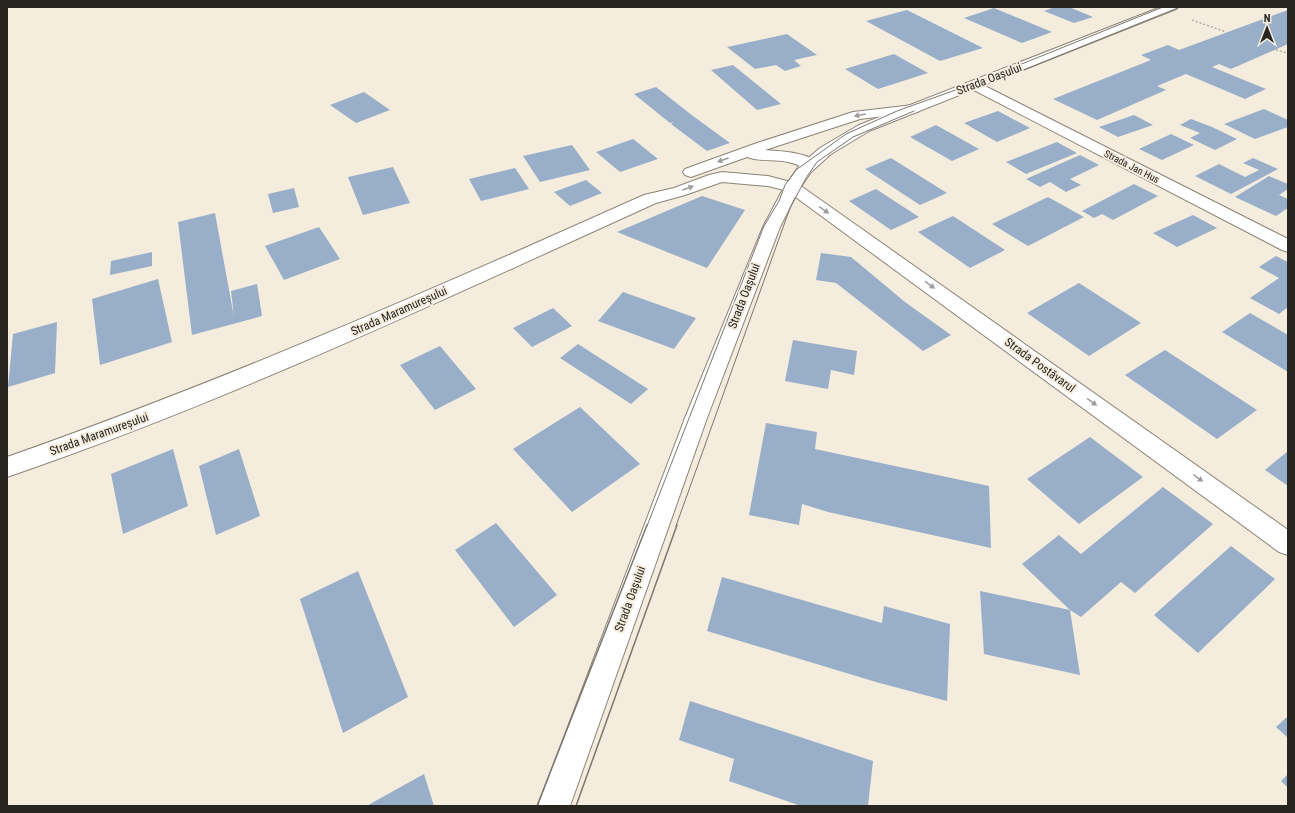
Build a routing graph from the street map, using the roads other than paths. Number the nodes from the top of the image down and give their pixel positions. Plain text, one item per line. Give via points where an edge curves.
1 (1172, 7) edge
2 (975, 85) junction
3 (913, 109) junction
4 (741, 154) junction
5 (810, 164) junction
6 (792, 187) junction
7 (650, 199) junction
8 (1288, 246) edge
9 (7, 467) edge
10 (1288, 544) edge
11 (554, 806) edge

1 - 2 main road, Strada Oașului
2 - 3 main road, Strada Oașului
2 - 8 main road, Strada Jan Hus
3 -> 4 main road via 858,115
3 - 5 main road, Strada Oașului via 864,128 839,141
4 - 5 main road via 782,155
4 -> 7 main road via 674,179
5 - 6 main road, Strada Oașului
7 -> 6 main road, Strada Maramureșului via 718,178 746,178
6 -> 10 main road, Strada Postăvarul
6 - 11 main road, Strada Oașului via 771,227 690,434
7 - 9 main road, Strada Maramureșului via 402,310 234,381 88,439

